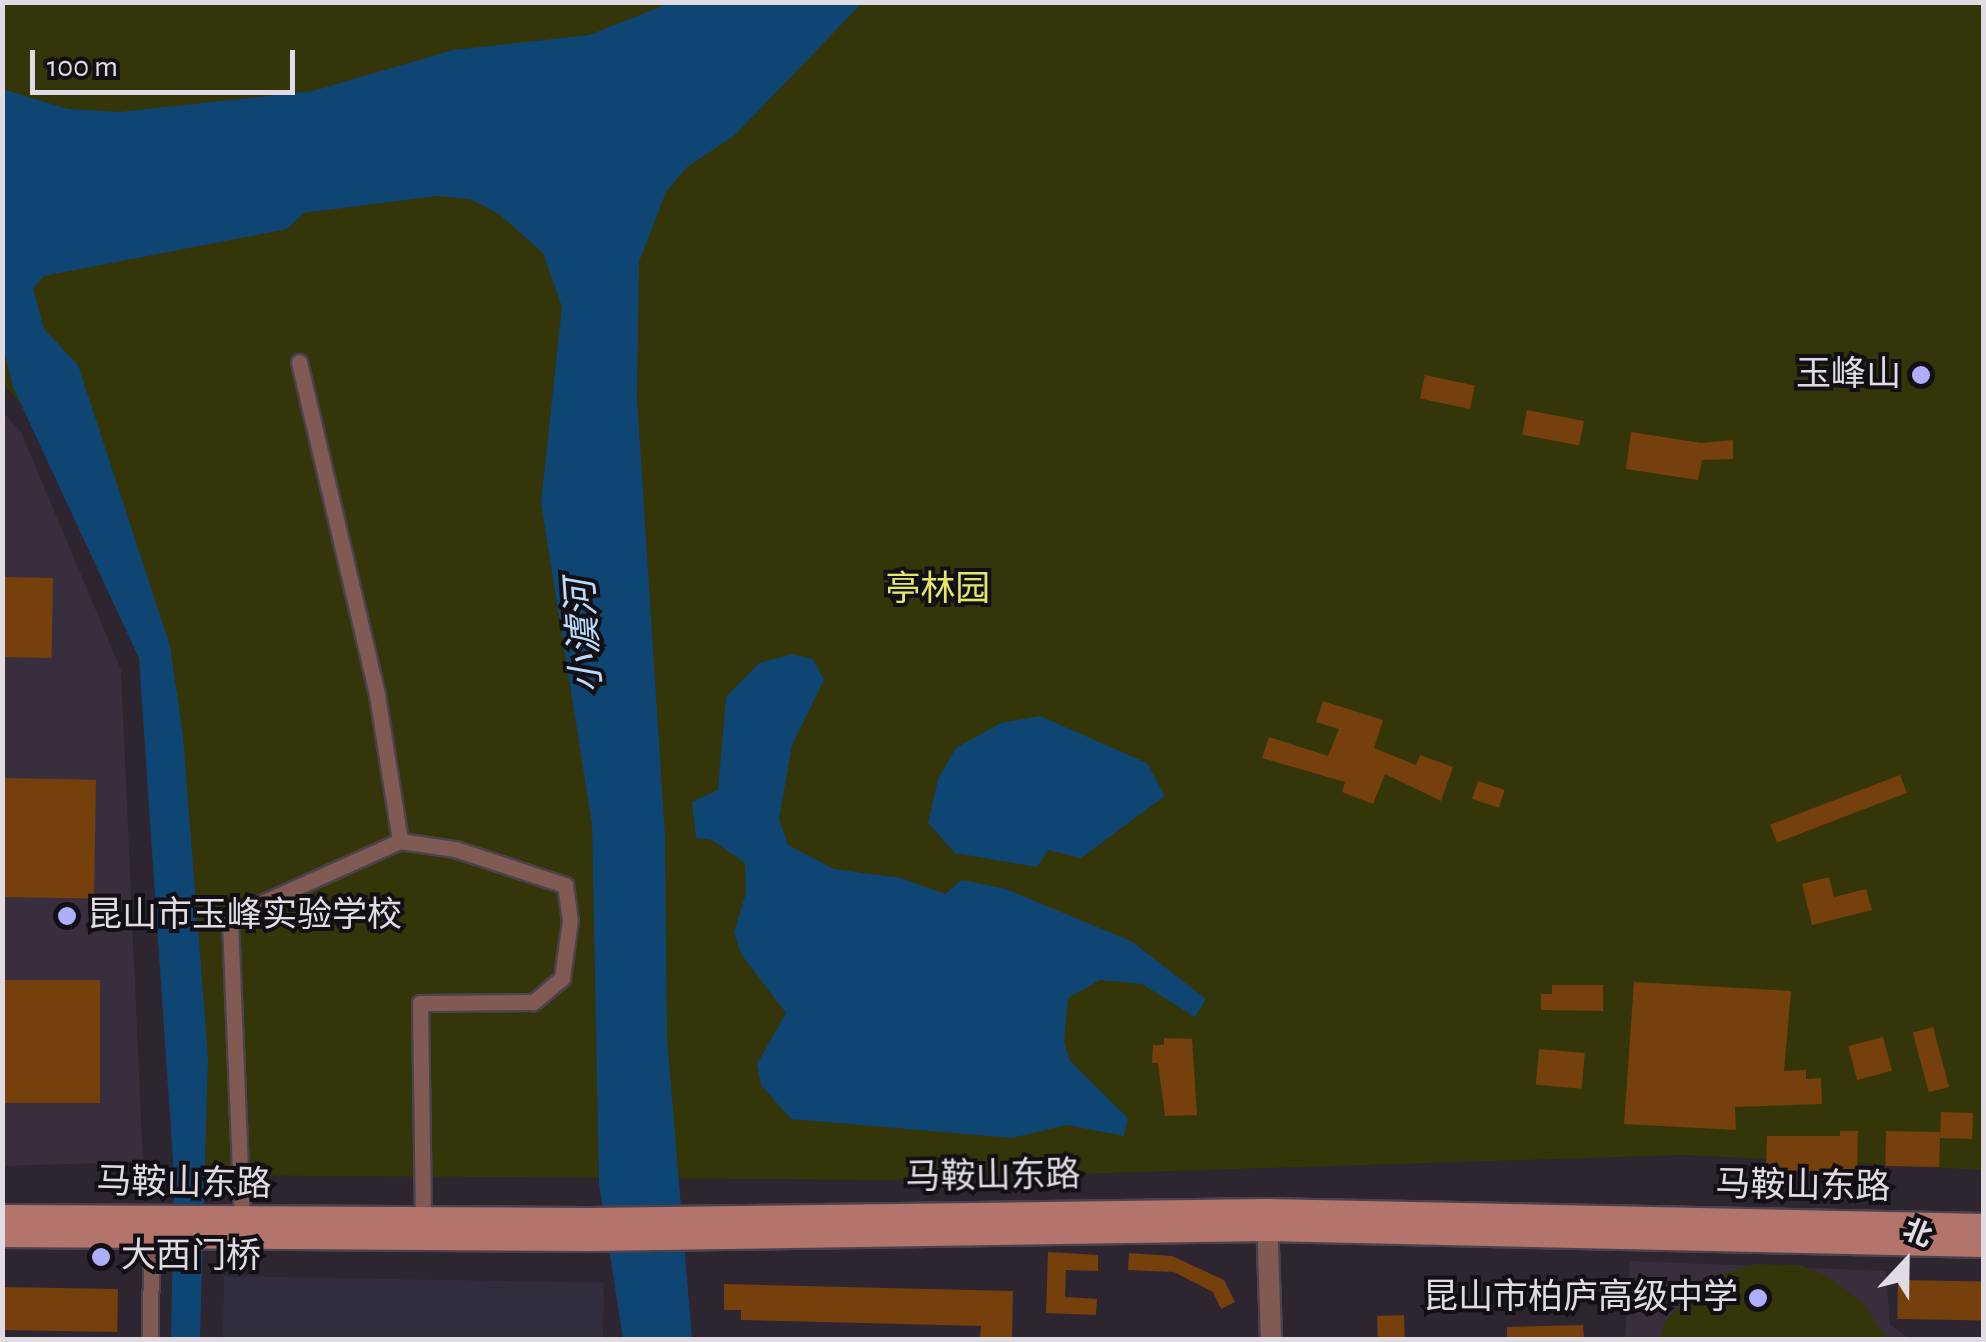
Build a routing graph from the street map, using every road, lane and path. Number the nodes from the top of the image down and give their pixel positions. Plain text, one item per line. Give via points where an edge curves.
1 (299, 362) dead end
2 (400, 841) junction
3 (2, 1216) edge
4 (242, 1220) junction
5 (424, 1220) junction
6 (1267, 1220) junction
7 (1984, 1224) edge
8 (590, 1230) junction
9 (2, 1236) edge
10 (151, 1238) junction
11 (1984, 1246) edge
12 (150, 1340) edge
13 (1271, 1340) edge

1 - 2 street via 377,695
2 - 4 street via 230,917
2 - 5 street via 455,849 565,886 570,920 562,978 533,1002 420,1002
3 - 4 main road, 马鞍山东路
4 - 5 main road, 马鞍山东路
5 - 8 main road, 马鞍山东路
6 - 7 main road, 马鞍山东路
6 - 8 main road, 马鞍山东路
6 - 11 main road, 马鞍山东路
6 - 13 street
8 - 10 main road, 马鞍山东路
9 - 10 main road, 马鞍山东路
10 - 12 street

